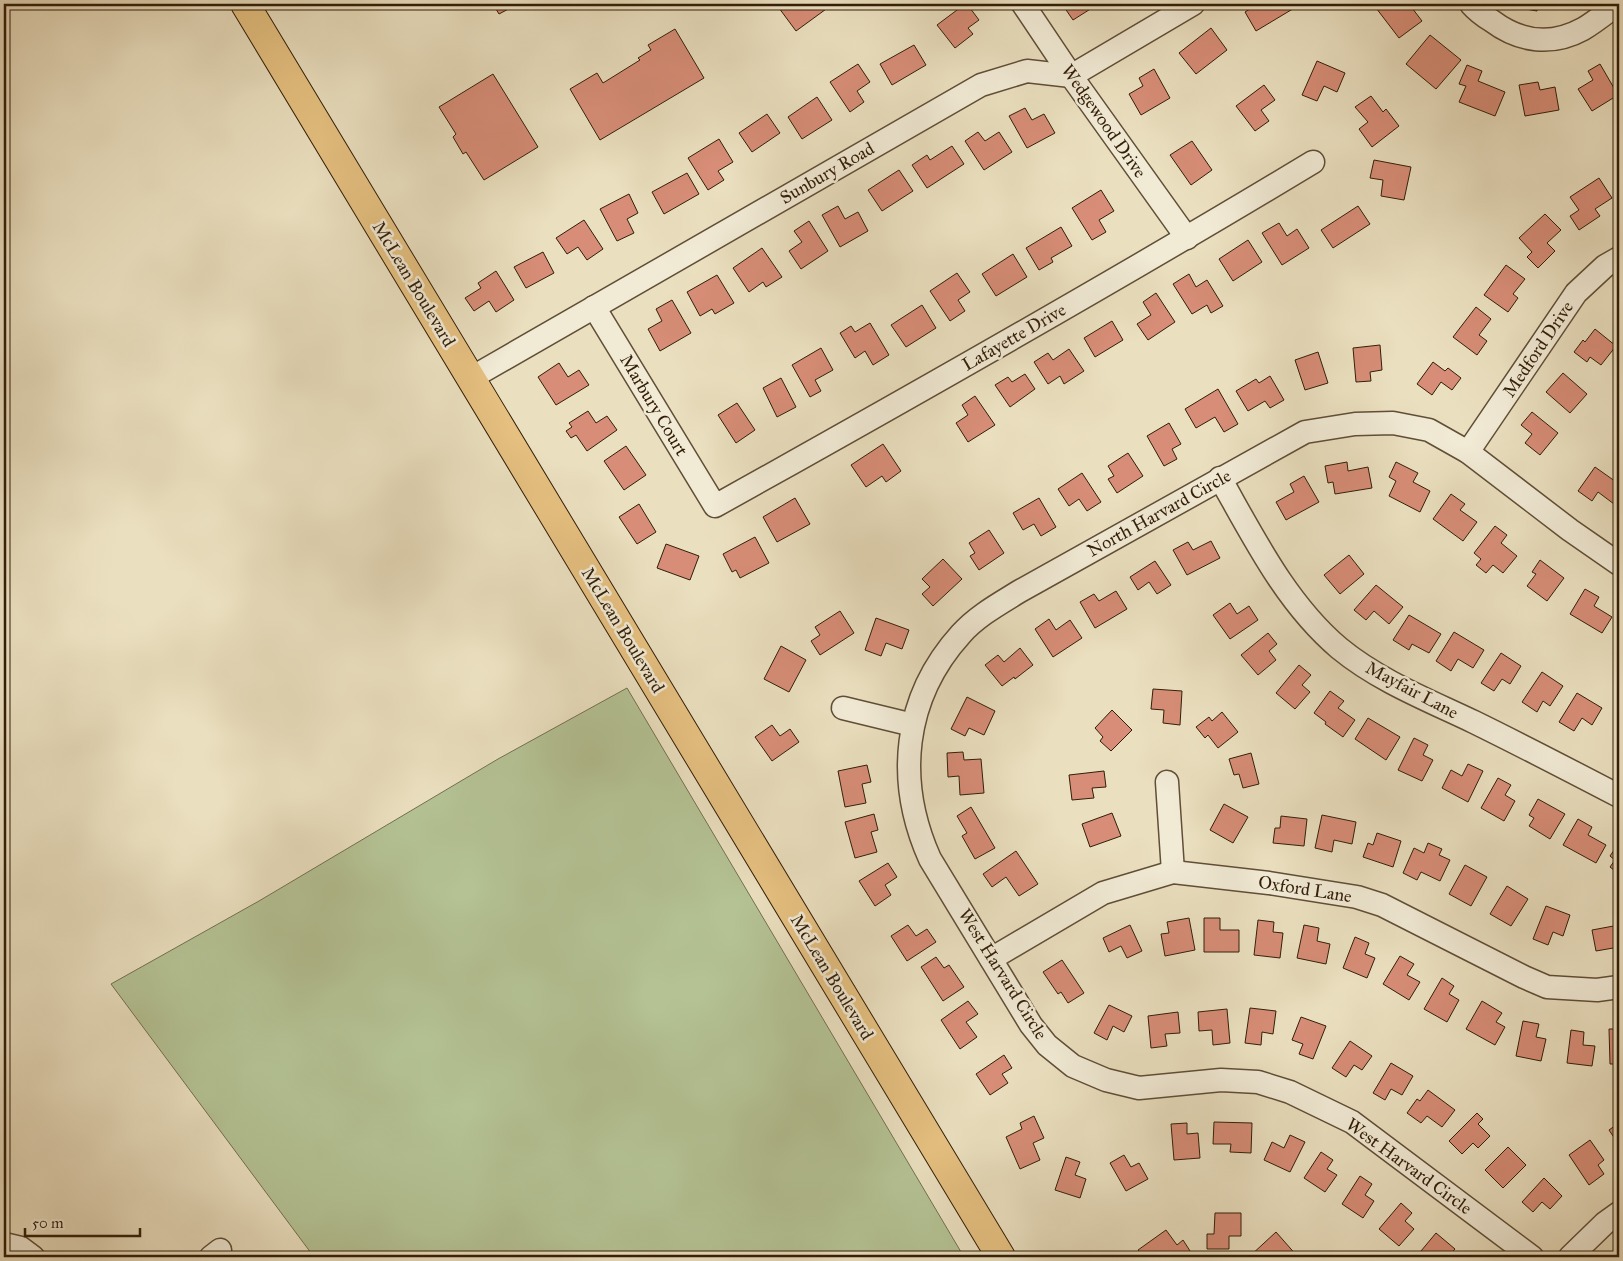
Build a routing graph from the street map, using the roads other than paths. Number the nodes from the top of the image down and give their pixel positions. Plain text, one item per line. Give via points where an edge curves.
1 (245, 4) edge
2 (1023, 4) edge
3 (1193, 4) edge
4 (1471, 4) edge
5 (1618, 4) edge
6 (1071, 76) junction
7 (1313, 162) dead end
8 (1187, 238) junction
9 (1619, 258) edge
10 (594, 306) junction
11 (471, 378) junction
12 (1468, 452) junction
13 (1220, 478) junction
14 (714, 504) joint
15 (1619, 564) edge
16 (843, 708) dead end
17 (913, 725) junction
18 (1167, 782) dead end
19 (1619, 796) edge
20 (1173, 872) junction
21 (991, 960) junction
22 (1619, 987) edge
23 (1619, 1214) edge
24 (4, 1244) edge
25 (33, 1257) edge
26 (1001, 1257) edge
27 (1532, 1257) edge
28 (1570, 1257) edge

1 - 11 main road, McLean Boulevard
2 - 6 street, Wedgewood Drive
3 - 6 street
4 - 5 street via 1504,30 1530,39 1558,39 1584,29
6 - 8 street, Wedgewood Drive
6 - 10 street, Sunbury Road via 1027,70 981,85
7 - 8 street, Lafayette Drive
8 - 14 street, Lafayette Drive via 896,405
9 - 12 street, Medford Drive via 1605,266 1576,293
10 - 11 street, Sunbury Road
10 - 14 street, Marbury Court
11 - 26 main road, McLean Boulevard
12 - 13 street, North Harvard Circle via 1429,430 1393,423 1355,424 1305,432
12 - 15 street, North Harvard Circle
13 - 17 street, North Harvard Circle via 978,618 940,661 921,697
13 - 19 street, Mayfair Lane via 1293,599 1338,647 1384,679 1533,750
16 - 17 street
17 - 21 street, West Harvard Circle via 908,753 909,780 912,808 921,838
18 - 20 street
20 - 21 street, Oxford Lane via 1103,893
20 - 22 street, Oxford Lane via 1269,882 1357,897 1382,905 1547,987 1597,990
21 - 27 street, West Harvard Circle via 1030,1024 1047,1044 1074,1066 1106,1080 1139,1088 1221,1080 1258,1082 1290,1092 1352,1122
23 - 28 street
24 - 25 street via 21,1248

